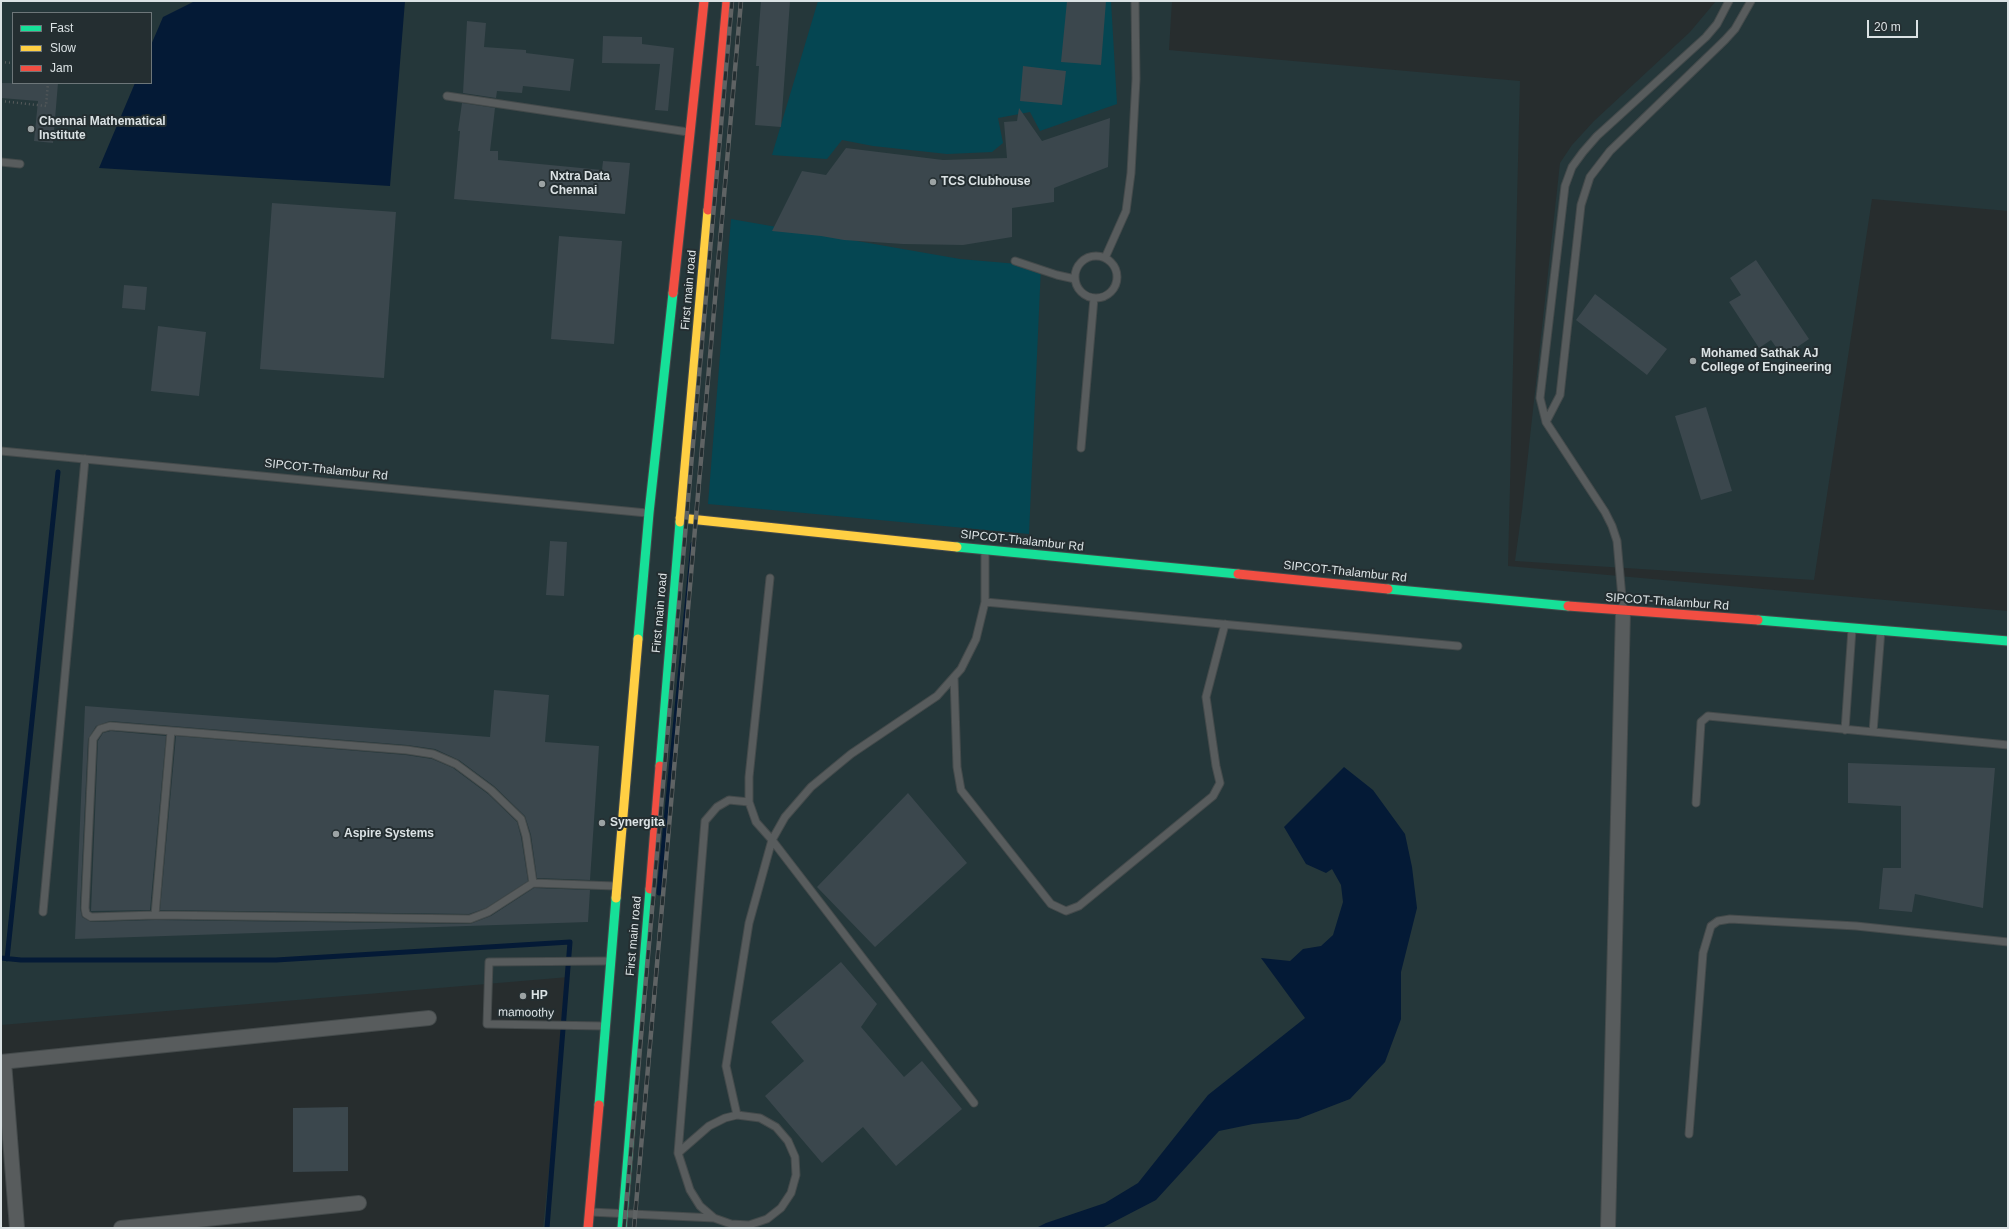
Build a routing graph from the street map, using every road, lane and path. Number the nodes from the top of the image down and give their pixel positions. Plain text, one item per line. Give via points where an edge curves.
1 (704, 1) edge
2 (727, 1) edge
3 (1135, 1) edge
4 (1729, 1) edge
5 (1751, 1) edge
6 (1, 62) edge
7 (12, 63) edge
8 (48, 84) edge
9 (446, 96) dead end
10 (1, 101) edge
11 (690, 133) junction
12 (1, 162) edge
13 (20, 164) dead end
14 (1106, 258) junction
15 (1015, 261) dead end
16 (1075, 280) junction
17 (1094, 298) junction
18 (1546, 422) junction
19 (1081, 448) dead end
20 (1, 451) edge
21 (85, 459) junction
22 (649, 513) junction
23 (680, 518) junction
24 (985, 550) junction
25 (770, 578) dead end
26 (985, 602) junction
27 (1623, 611) junction
28 (1225, 624) junction
29 (1852, 627) junction
30 (1881, 630) junction
31 (2008, 641) edge
32 (1458, 646) dead end
33 (954, 677) junction
34 (1845, 730) junction
35 (171, 731) junction
36 (1873, 732) junction
37 (2008, 745) edge
38 (750, 802) junction
39 (1696, 803) dead end
40 (772, 840) junction
41 (533, 883) junction
42 (618, 886) junction
43 (43, 912) dead end
44 (155, 915) junction
45 (2008, 942) edge
46 (611, 961) junction
47 (429, 1018) dead end
48 (606, 1026) junction
49 (2, 1062) edge
50 (974, 1103) dead end
51 (736, 1116) junction
52 (1689, 1134) dead end
53 (678, 1153) junction
54 (359, 1203) dead end
55 (590, 1212) junction
56 (624, 1214) junction
57 (714, 1218) junction
58 (17, 1228) edge
59 (121, 1228) edge
60 (588, 1228) edge
61 (622, 1228) edge
62 (1608, 1228) edge

1 - 11 street
2 - 23 street, First main road
3 - 14 lane via 1136,80 1131,174 1126,211
4 - 18 lane via 1717,24 1706,37 1597,136 1572,167 1566,186 1540,398
5 - 18 lane via 1735,29 1725,40 1610,151 1590,177 1580,205 1560,396
6 - 7 path
8 - 10 path via 46,106
9 - 11 lane
11 - 22 street
12 - 13 lane
14 - 16 lane via 1095,256 1084,260 1077,268
14 - 17 lane via 1114,265 1117,280 1109,294
15 - 16 lane
16 - 17 lane via 1080,290 1088,297
17 - 19 lane
18 - 27 lane via 1612,526 1617,541
20 - 21 lane, SIPCOT-Thalambur Rd
21 - 22 lane, SIPCOT-Thalambur Rd
21 - 43 lane
22 - 42 street
23 - 24 street, SIPCOT-Thalambur Rd
23 - 56 street, First main road
24 - 26 lane
24 - 27 street, SIPCOT-Thalambur Rd
25 - 38 lane via 749,777
26 - 28 lane
26 - 33 lane via 976,639 961,669
27 - 29 street, SIPCOT-Thalambur Rd
27 - 62 street
28 - 32 lane
28 - 33 lane via 1206,697 1220,783 1212,796 1079,906 1066,911 1051,904 961,790 957,767
29 - 30 street, SIPCOT-Thalambur Rd
29 - 34 lane
30 - 31 street, SIPCOT-Thalambur Rd
30 - 36 lane
33 - 40 lane via 937,696 851,754 811,787 785,817
34 - 36 lane
34 - 39 lane via 1708,716 1702,722
35 - 41 lane via 400,749 433,754 456,764 490,790 521,819
35 - 44 lane
35 - 44 lane via 110,726 100,729 93,739 91,755 86,914 92,917
36 - 37 lane
38 - 40 lane via 756,822
38 - 53 lane via 729,800 717,807 705,821
40 - 50 lane
40 - 51 lane via 748,923 726,1066
41 - 42 lane
41 - 44 lane via 488,912 470,919
42 - 46 street
45 - 52 lane via 1856,926 1730,919 1718,921 1711,926 1703,953
46 - 48 street
46 - 48 lane, mamoothy via 489,962 487,1024
47 - 49 street
48 - 55 street
49 - 58 street
51 - 53 lane via 709,1126
51 - 57 lane via 760,1118 776,1127 788,1140 795,1157 796,1175 791,1193 781,1208 766,1219 749,1225 731,1224
53 - 57 lane via 690,1190 700,1206
54 - 59 street
55 - 56 lane
55 - 60 street
56 - 57 lane
56 - 61 street, First main road

